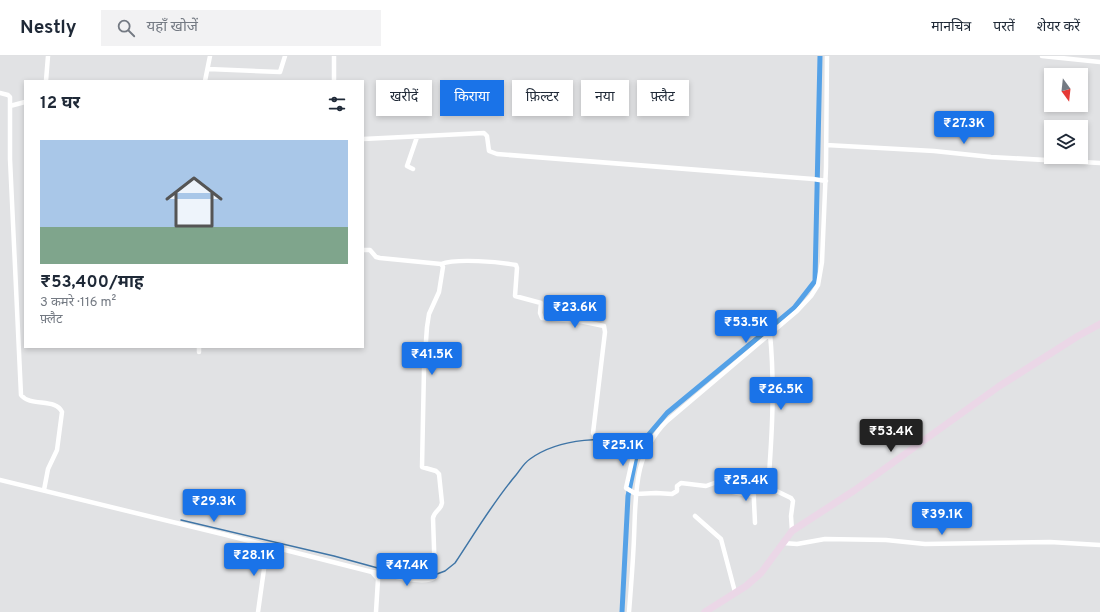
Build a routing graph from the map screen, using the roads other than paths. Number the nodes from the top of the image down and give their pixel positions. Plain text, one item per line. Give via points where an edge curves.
1 (48, 56) edge
2 (210, 56) edge
3 (285, 56) edge
4 (334, 56) edge
5 (827, 56) edge
6 (1042, 56) edge
7 (1065, 57) edge
8 (1100, 62) edge
9 (208, 69) junction
10 (46, 80) edge
11 (205, 80) edge
12 (334, 80) edge
13 (0, 94) edge
14 (24, 102) edge
15 (10, 106) junction
16 (417, 137) junction
17 (364, 139) edge
18 (826, 145) junction
19 (1100, 163) edge
20 (413, 169) dead end
21 (826, 181) junction
22 (364, 250) edge
23 (441, 264) junction
24 (1100, 324) edge
25 (770, 334) junction
26 (737, 475) dead end
27 (0, 480) edge
28 (753, 480) junction
29 (717, 482) dead end
30 (44, 488) junction
31 (768, 488) junction
32 (634, 492) junction
33 (728, 492) dead end
34 (754, 496) junction
35 (695, 516) dead end
36 (755, 523) dead end
37 (792, 531) junction
38 (783, 543) junction
39 (269, 545) junction
40 (1100, 545) edge
41 (372, 572) junction
42 (735, 592) junction
43 (258, 612) edge
44 (376, 612) edge
45 (629, 612) edge
46 (705, 612) edge

1 - 10 street
2 - 9 street
3 - 9 street via 280,72
4 - 12 street
5 - 18 street
6 - 7 street
7 - 8 street
9 - 11 street
13 - 15 street via 9,96
14 - 15 street
15 - 30 street via 21,395 28,400 58,407 62,412 57,450 51,461
16 - 17 street
16 - 20 street via 407,166
16 - 21 street via 484,133 487,136 489,151 497,154
18 - 19 street
18 - 21 street
21 - 25 street via 823,255 818,285 798,311
22 - 23 street via 370,250 380,258
23 - 32 street via 474,262 516,265 514,296 541,302 542,318 604,326 594,435 636,438 638,442 626,488
23 - 41 street via 443,269 439,292 429,314 427,327 423,406 422,468 436,471 438,474 442,504 434,512 433,518 435,575 431,580 415,580
24 - 37 main road via 998,388 855,490
25 - 31 street via 773,354 773,399
25 - 32 street via 660,429 642,459
26 - 28 street
27 - 30 street
28 - 31 street
28 - 34 street
29 - 32 street via 706,486 681,483 672,494
30 - 39 street
31 - 37 street via 788,496 793,501
32 - 45 street
33 - 34 street
34 - 36 street
35 - 42 street via 721,539
37 - 38 main road
38 - 40 street via 797,544 825,539 925,544 1050,542
38 - 42 main road via 761,573
39 - 41 street
39 - 43 street
41 - 44 street via 378,579
42 - 46 main road

